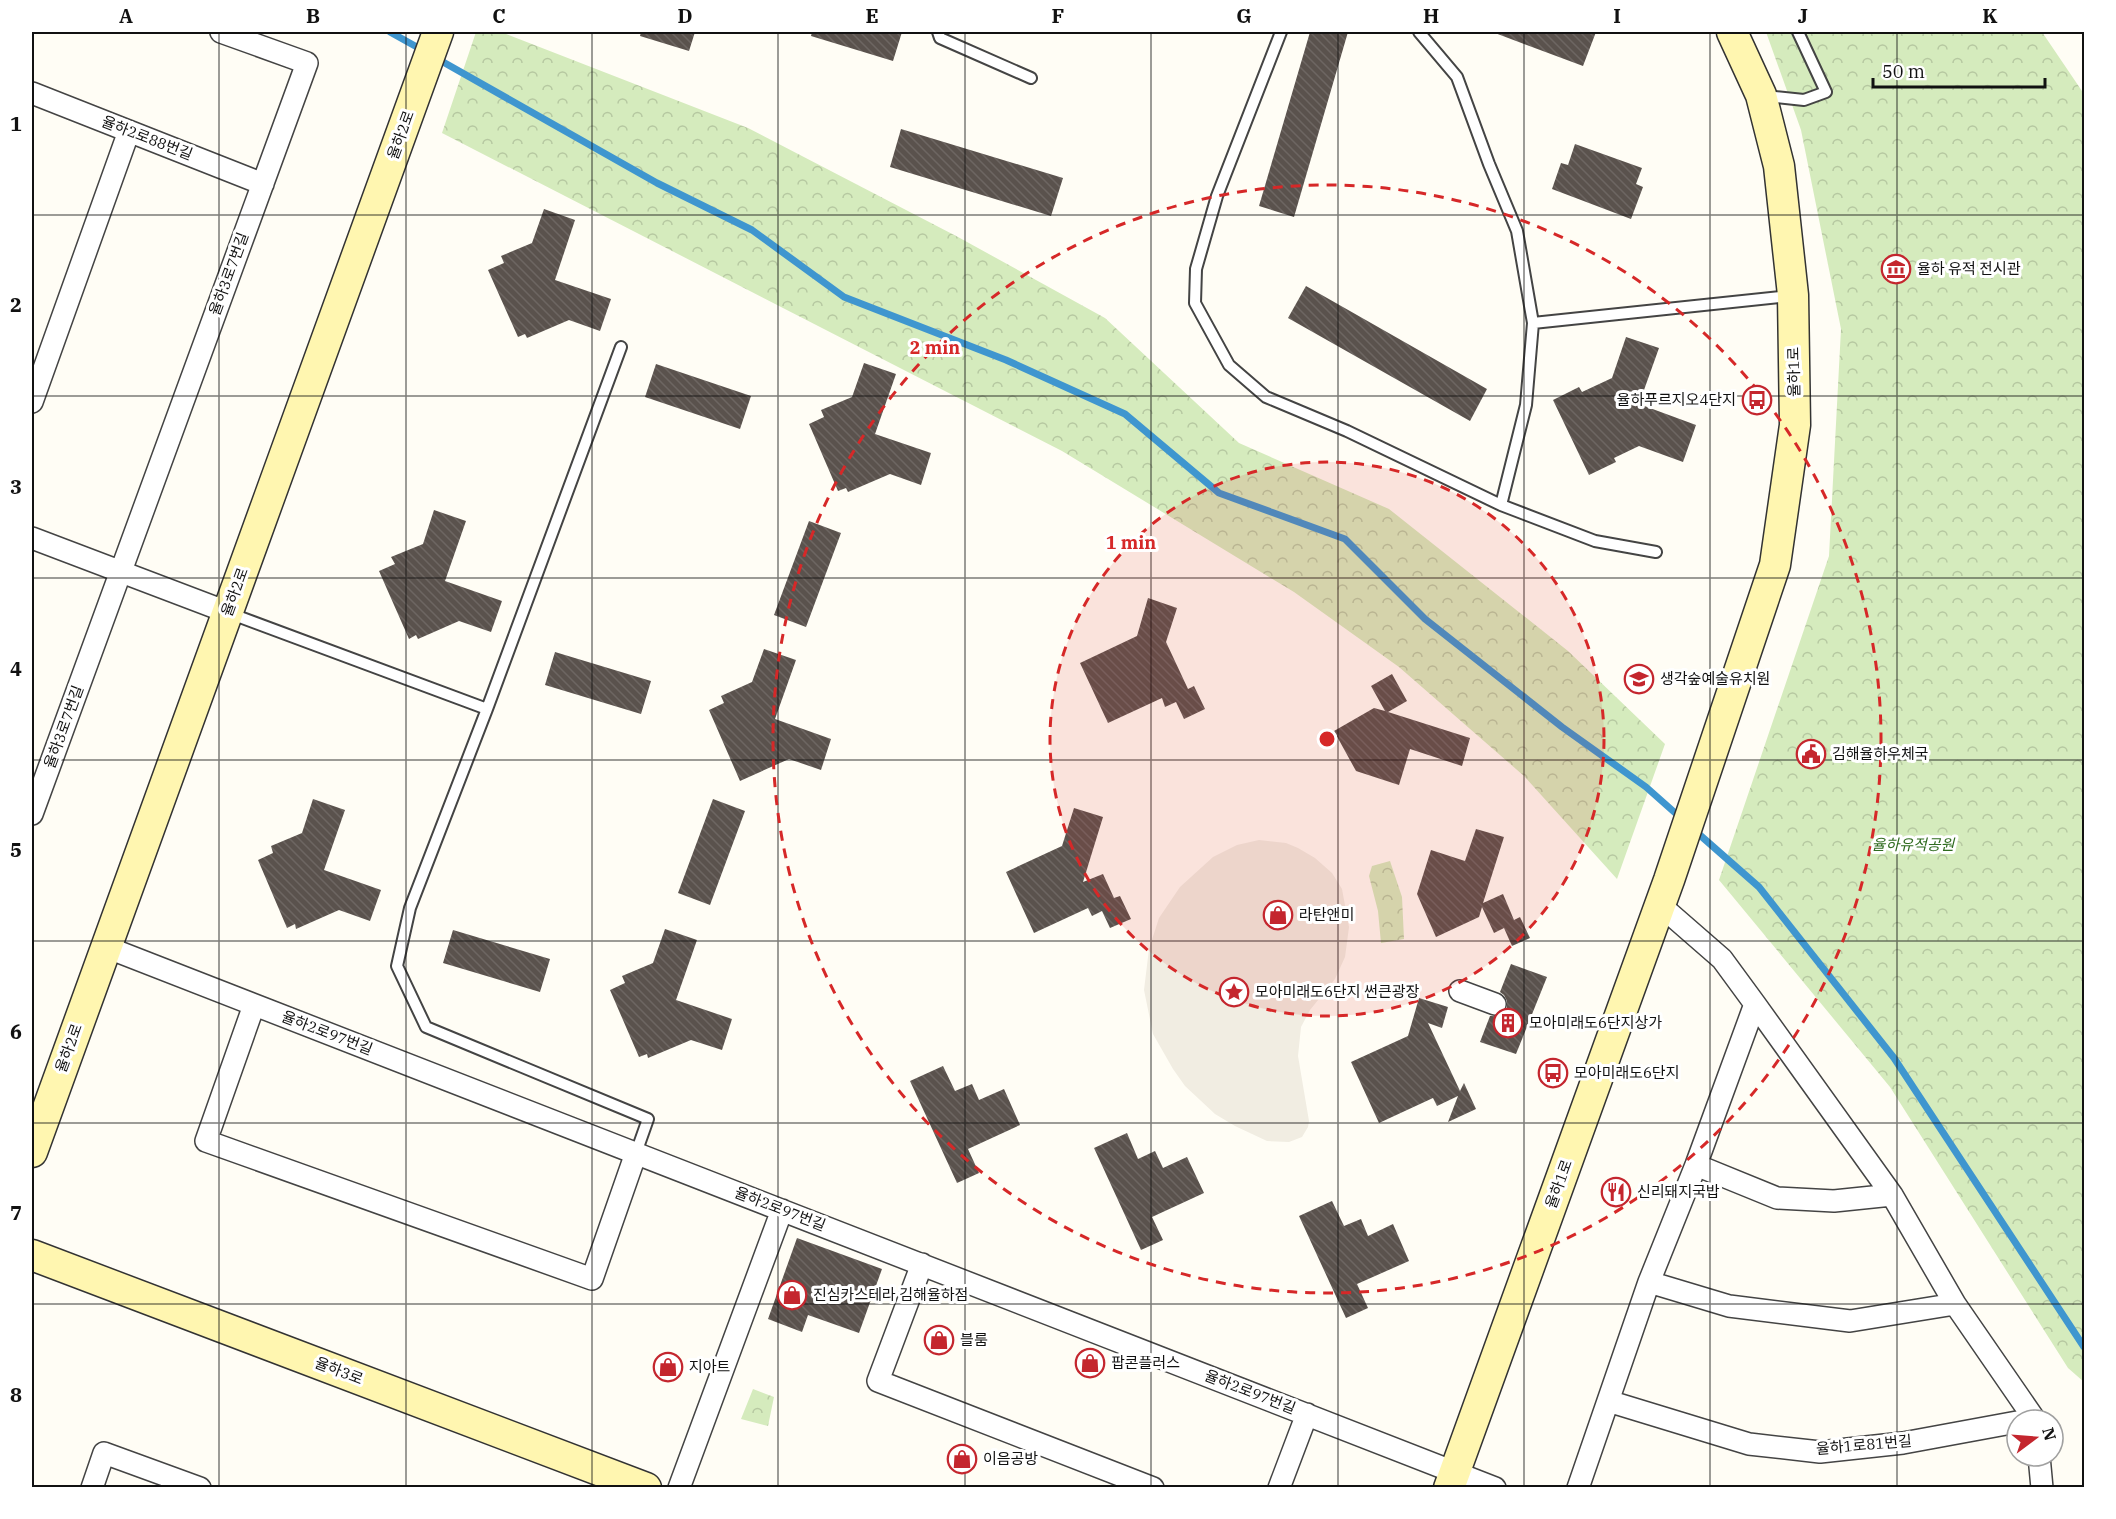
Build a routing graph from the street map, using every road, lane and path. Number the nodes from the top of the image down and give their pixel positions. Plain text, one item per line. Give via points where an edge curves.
1 (221, 32) edge
2 (438, 32) edge
3 (938, 32) edge
4 (1281, 32) edge
5 (1419, 32) edge
6 (1732, 32) edge
7 (1798, 32) edge
8 (1031, 78) dead end
9 (32, 93) edge
10 (1761, 95) junction
11 (129, 131) junction
12 (263, 184) junction
13 (1793, 295) junction
14 (1533, 323) junction
15 (621, 347) dead end
16 (32, 402) edge
17 (1501, 505) junction
18 (32, 538) edge
19 (1656, 552) dead end
20 (120, 572) junction
21 (227, 612) junction
22 (487, 709) junction
23 (32, 814) edge
24 (1665, 892) junction
25 (106, 947) junction
26 (1460, 991) dead end
27 (1495, 1004) dead end
28 (1755, 1004) junction
29 (254, 1005) junction
30 (32, 1152) edge
31 (636, 1154) junction
32 (1696, 1165) junction
33 (1892, 1195) junction
34 (782, 1210) junction
35 (32, 1255) edge
36 (922, 1264) junction
37 (1649, 1282) junction
38 (1955, 1304) junction
39 (1608, 1401) junction
40 (2020, 1408) edge
41 (1307, 1414) junction
42 (2005, 1424) edge
43 (2040, 1468) edge
44 (1452, 1479) edge
45 (92, 1488) edge
46 (200, 1488) edge
47 (646, 1488) edge
48 (679, 1488) edge
49 (1153, 1488) edge
50 (1279, 1488) edge
51 (1495, 1488) edge
52 (1578, 1488) edge
53 (2042, 1488) edge

1 - 12 street, 율하3로7번길 via 307,63
2 - 21 street, 율하2로
3 - 8 lane via 940,38
4 - 17 lane via 1217,196 1196,269 1195,303 1229,364 1266,397
5 - 14 lane via 1457,77 1517,231
6 - 10 street, 율하1로
7 - 10 lane via 1826,92 1804,100
9 - 11 street, 율하2로88번길
10 - 13 street, 율하1로 via 1779,166
11 - 12 street, 율하2로88번길
11 - 16 street
12 - 20 street, 율하3로7번길
13 - 14 lane
13 - 24 street, 율하1로 via 1795,425 1775,565
14 - 17 lane via 1526,405
15 - 22 lane
17 - 19 lane via 1595,542
18 - 20 street
20 - 21 street
20 - 23 street, 율하3로7번길
21 - 22 lane
21 - 25 street, 율하2로
22 - 31 lane via 410,908 397,966 426,1027 648,1119
24 - 28 street, 율하1로81번길
24 - 44 street, 율하1로
25 - 29 street, 율하2로97번길
25 - 30 street, 율하2로
26 - 27 street
28 - 32 street
28 - 33 street, 율하1로81번길
29 - 31 street, 율하2로97번길
29 - 31 street via 206,1141 592,1279
31 - 34 street, 율하2로97번길
32 - 33 street via 1777,1198 1834,1201
32 - 37 street
33 - 38 street, 율하1로81번길
34 - 36 street, 율하2로97번길
34 - 48 street
35 - 47 street, 율하3로
36 - 41 street, 율하2로97번길
36 - 49 street via 878,1381
37 - 38 street via 1729,1306 1850,1321
37 - 39 street
38 - 40 street, 율하1로81번길
39 - 42 street, 율하1로81번길 via 1749,1444 1820,1452 1903,1443
39 - 52 street
41 - 44 street, 율하2로97번길
41 - 50 street
43 - 53 street
44 - 51 street, 율하2로97번길
45 - 46 street via 104,1454

